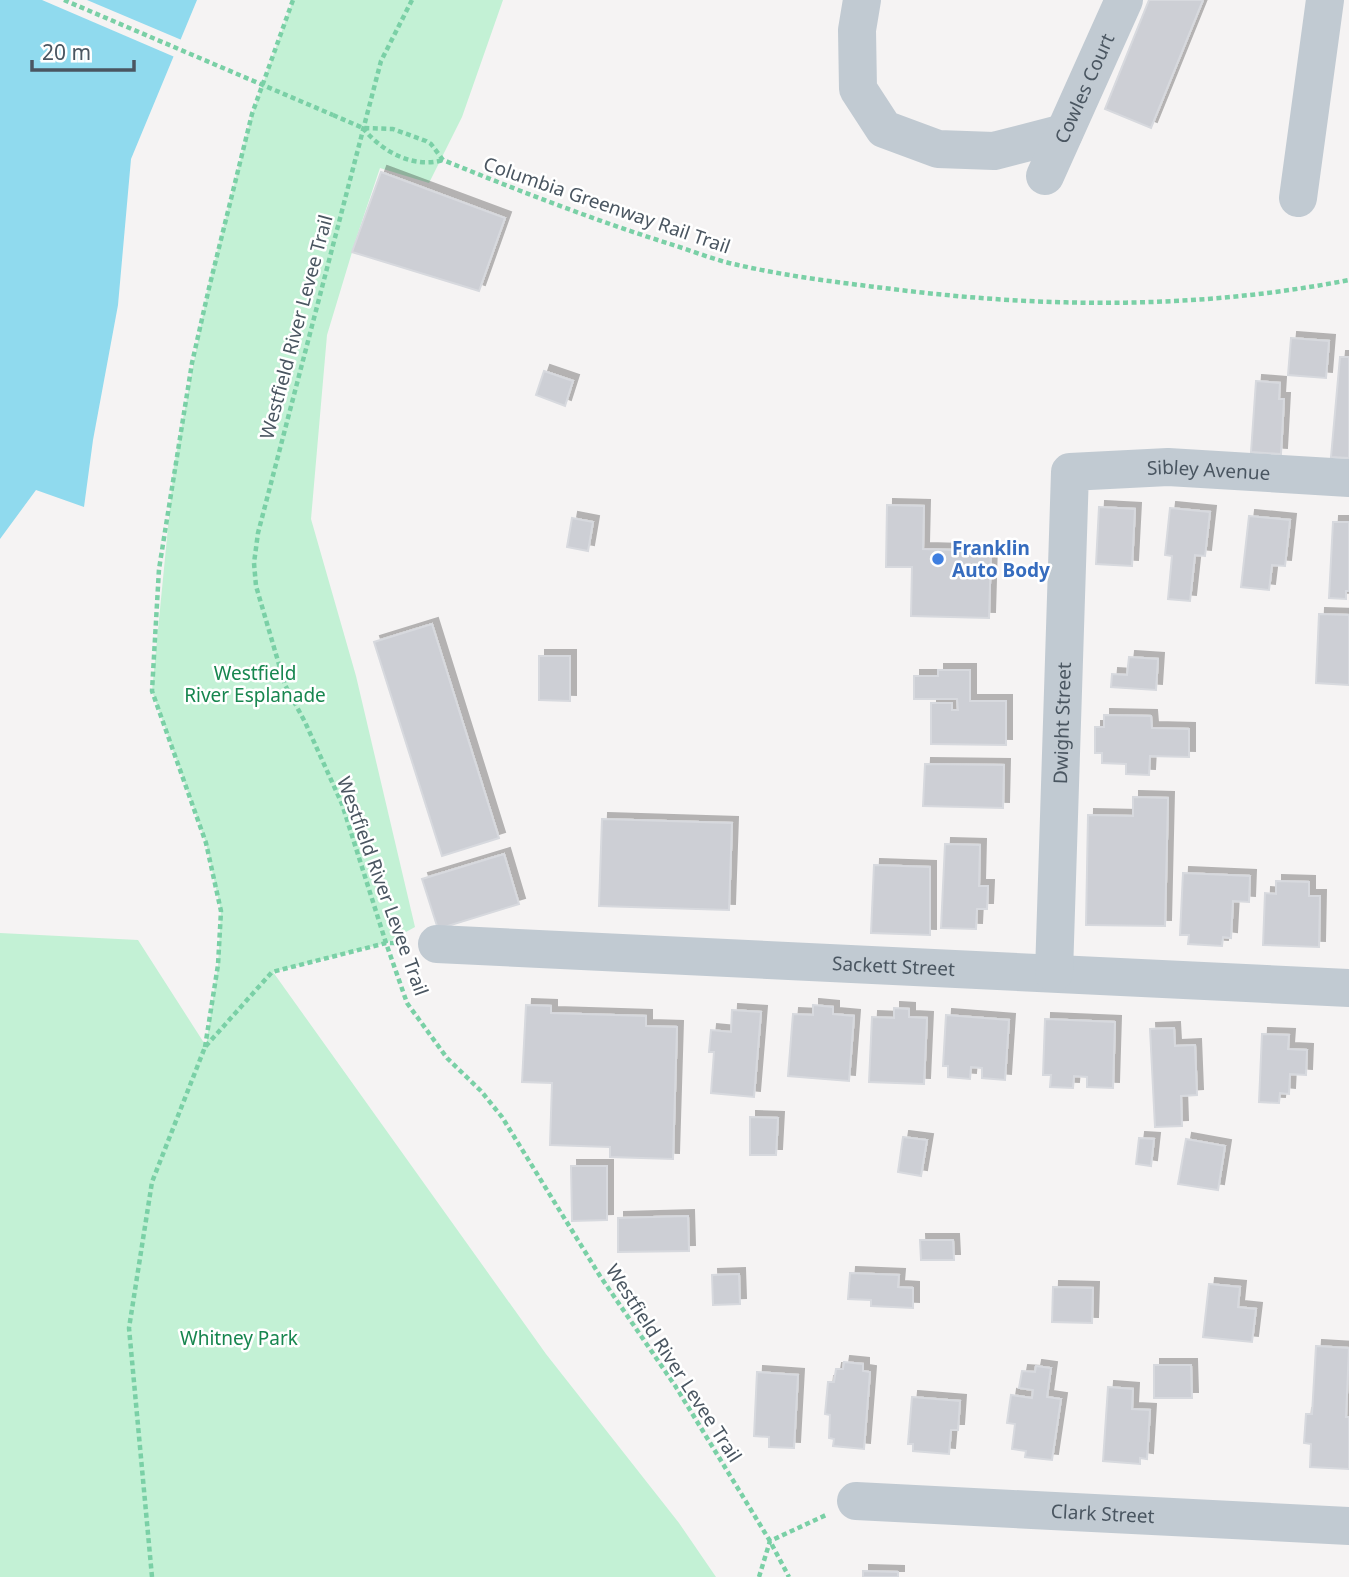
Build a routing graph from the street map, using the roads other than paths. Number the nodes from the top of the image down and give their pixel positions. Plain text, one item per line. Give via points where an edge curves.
1 (862, 0) edge
2 (1124, 0) edge
3 (1325, 0) edge
4 (1064, 133) junction
5 (1045, 176) dead end
6 (1298, 198) dead end
7 (1070, 472) joint
8 (1349, 478) edge
9 (437, 944) dead end
10 (1054, 973) junction
11 (1349, 988) edge
12 (856, 1501) road end
13 (1349, 1526) edge

1 - 4 street via 857,30 858,89 884,129 938,149 994,151
2 - 4 street, Cowles Court
3 - 6 street
4 - 5 street, Cowles Court
7 - 8 street, Sibley Avenue via 1168,467
7 - 10 street, Dwight Street
9 - 10 street, Sackett Street
10 - 11 street, Sackett Street
12 - 13 street, Clark Street

